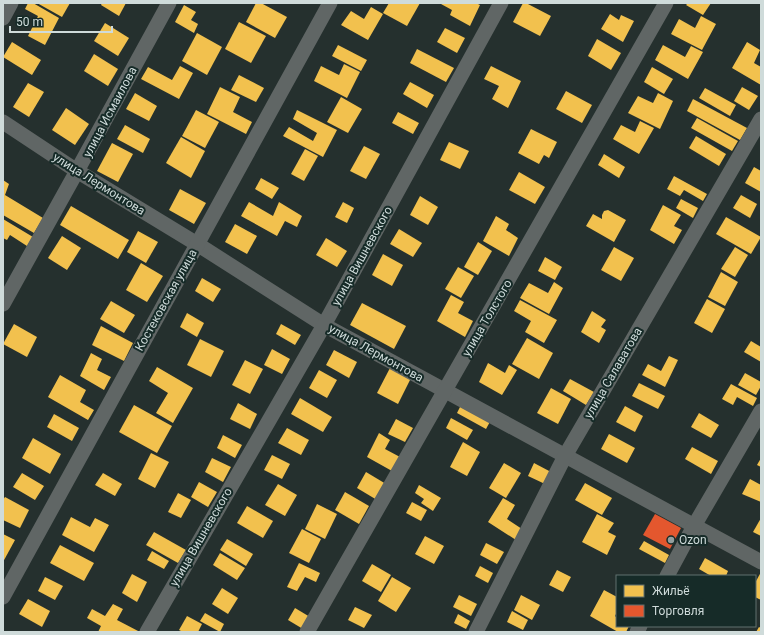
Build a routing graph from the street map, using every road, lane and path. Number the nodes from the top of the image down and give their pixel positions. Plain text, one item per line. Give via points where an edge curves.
1 (11, 3) edge
2 (169, 3) edge
3 (330, 3) edge
4 (501, 3) edge
5 (666, 3) edge
6 (3, 18) edge
7 (761, 119) edge
8 (3, 122) edge
9 (78, 171) junction
10 (197, 244) junction
11 (3, 304) edge
12 (324, 325) junction
13 (445, 391) junction
14 (761, 411) edge
15 (565, 456) junction
16 (694, 526) junction
17 (761, 562) edge
18 (668, 575) edge
19 (3, 596) edge
20 (147, 632) edge
21 (308, 632) edge
22 (476, 632) edge

1 - 6 street
2 - 9 street, улица Исмаилова
3 - 10 street, Костековская улица
4 - 12 street, улица Вишневского
5 - 13 street, улица Толстого
7 - 15 street, улица Салаватова
8 - 9 street, улица Лермонтова
9 - 10 street, улица Лермонтова
9 - 11 street, улица Исмаилова
10 - 12 street, улица Лермонтова
10 - 19 street, Костековская улица
12 - 13 street, улица Лермонтова
12 - 20 street, улица Вишневского
13 - 15 street, улица Лермонтова
13 - 21 street, улица Толстого
14 - 16 street
15 - 16 street, улица Лермонтова
15 - 22 street, улица Салаватова
16 - 17 street, улица Лермонтова
16 - 18 street

